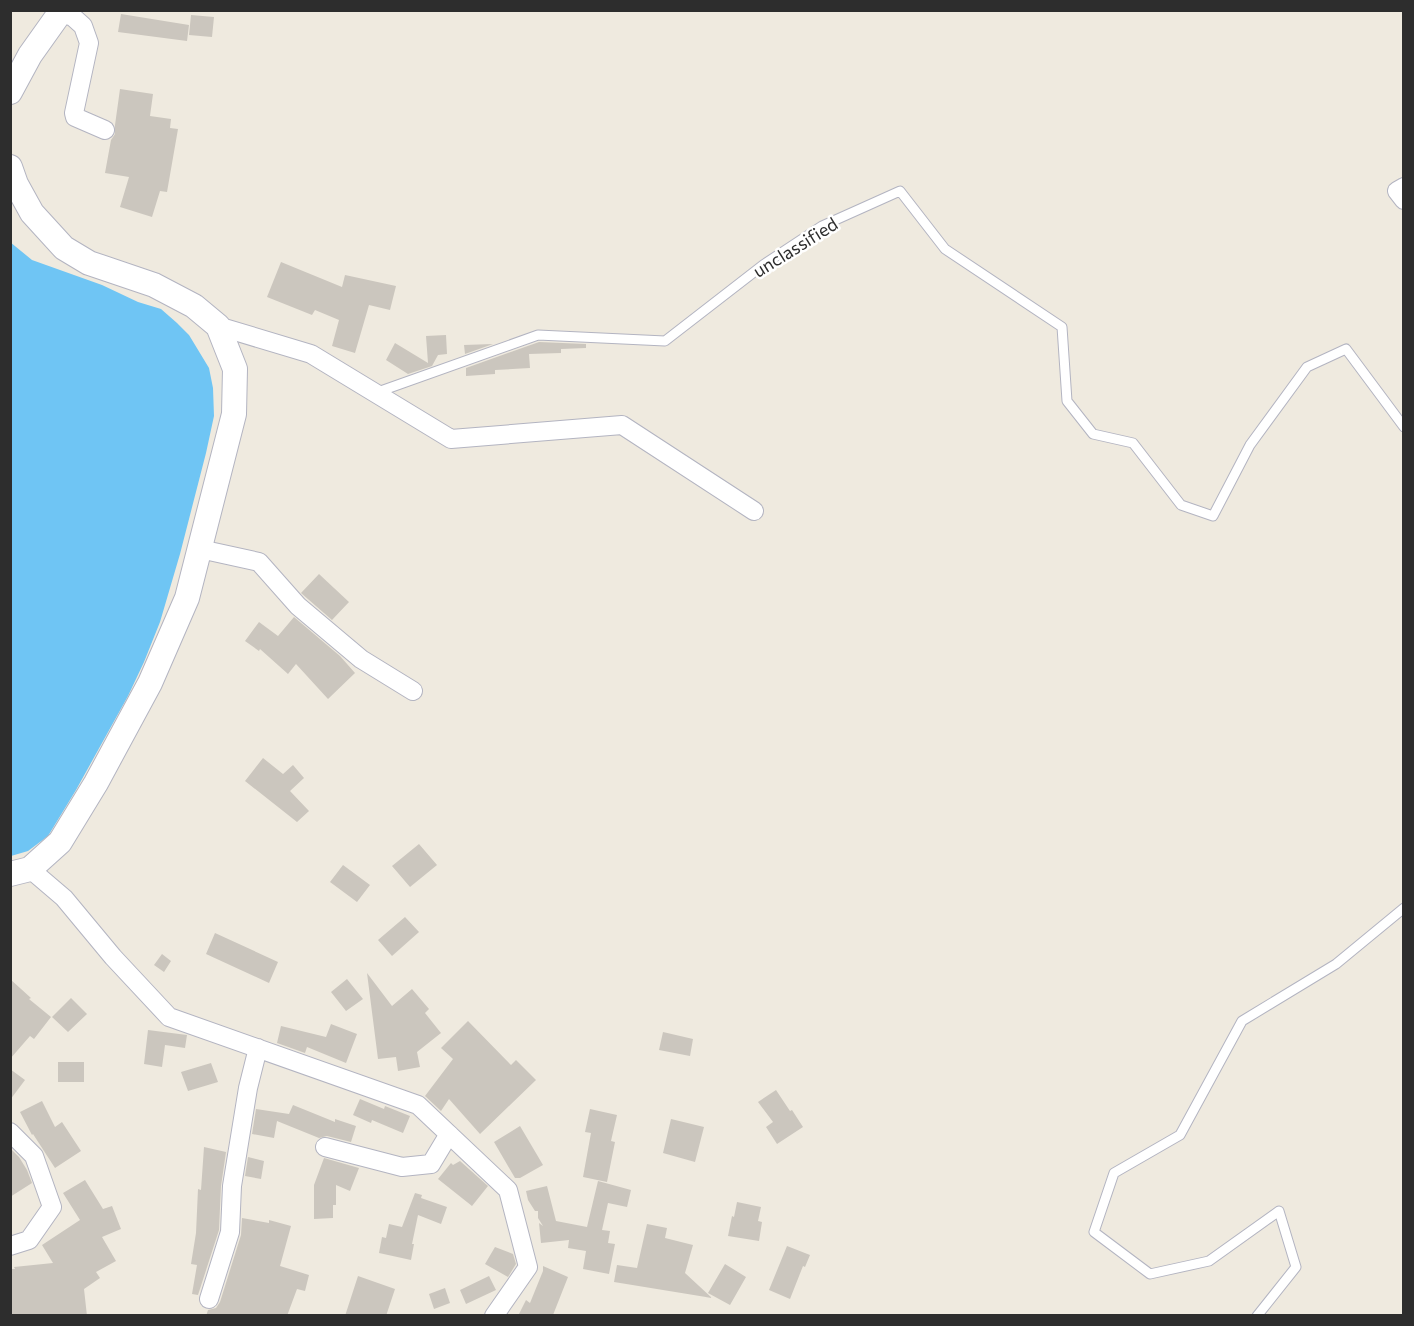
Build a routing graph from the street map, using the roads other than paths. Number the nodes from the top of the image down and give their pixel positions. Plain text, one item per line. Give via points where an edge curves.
1 (62, 12) edge
2 (10, 92) edge
3 (105, 130) dead end
4 (10, 167) edge
5 (1404, 188) edge
6 (1404, 200) edge
7 (218, 326) junction
8 (375, 393) junction
9 (1404, 427) edge
10 (754, 511) dead end
11 (200, 549) junction
12 (413, 692) dead end
13 (20, 872) edge
14 (1404, 908) edge
15 (258, 1048) junction
16 (10, 1132) edge
17 (449, 1134) junction
18 (325, 1147) dead end
19 (10, 1246) edge
20 (209, 1299) dead end
21 (494, 1316) edge
22 (1257, 1316) edge

1 - 2 main road via 30,55
1 - 3 street via 83,26 89,43 75,117
4 - 7 main road via 32,213 64,248 89,263 154,285 194,306
5 - 6 street via 1397,191
7 - 8 street via 310,354
7 - 11 main road via 235,369 234,414
8 - 9 lane, unclassified via 538,335 665,341 763,265 822,226 900,191 945,249 1062,327 1067,402 1093,434 1133,443 1181,505 1213,516 1250,445 1307,367 1346,349
8 - 10 street via 451,439 622,425
11 - 12 street via 259,562 298,606 361,659
11 - 13 main road via 187,598 150,683 96,783 60,842
13 - 15 street via 64,898 169,1017
14 - 22 lane via 1336,964 1242,1021 1180,1135 1114,1173 1094,1232 1150,1274 1209,1262 1278,1211 1296,1267
15 - 17 street via 418,1105
15 - 20 street via 232,1186 230,1232
16 - 19 street via 34,1156 52,1207 29,1240
17 - 18 street via 430,1164 402,1167
17 - 21 street via 508,1190 528,1267

